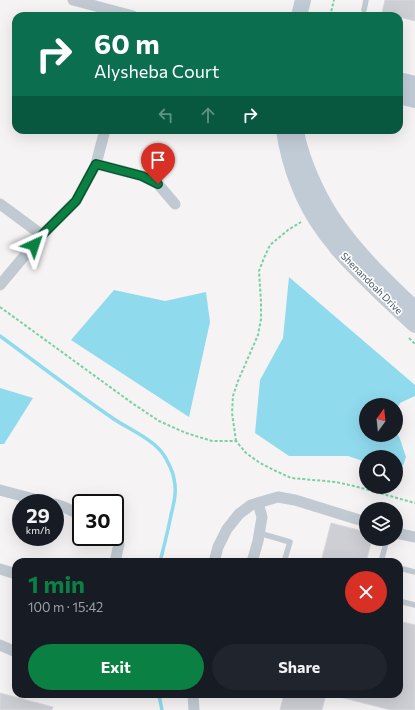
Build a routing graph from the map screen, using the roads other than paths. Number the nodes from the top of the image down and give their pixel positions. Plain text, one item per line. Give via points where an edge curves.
1 (73, 0) edge
2 (302, 0) edge
3 (366, 0) edge
4 (364, 10) dead end
5 (118, 12) edge
6 (300, 12) edge
7 (403, 81) edge
8 (415, 84) edge
9 (403, 97) edge
10 (415, 100) edge
11 (104, 134) edge
12 (284, 134) edge
13 (297, 134) edge
14 (96, 164) junction
15 (0, 204) edge
16 (175, 204) dead end
17 (42, 235) junction
18 (0, 285) edge
19 (415, 309) edge
20 (415, 325) edge
21 (0, 490) edge
22 (15, 494) edge
23 (258, 503) junction
24 (359, 520) edge
25 (259, 534) junction
26 (403, 534) edge
27 (415, 537) edge
28 (119, 546) edge
29 (385, 546) edge
30 (116, 558) edge
31 (215, 558) edge
32 (253, 558) edge
33 (285, 558) edge
34 (382, 558) edge
35 (0, 569) edge
36 (403, 569) edge
37 (415, 572) edge
38 (12, 573) edge
39 (403, 602) edge
40 (415, 605) edge
41 (0, 645) edge
42 (12, 650) edge
43 (193, 698) edge
44 (194, 710) edge

1 - 5 street
2 - 6 street
3 - 4 lane
7 - 8 street
9 - 10 street
11 - 14 street
12 - 20 street, Shenandoah Drive via 294,174 307,203 324,231 352,265
13 - 19 street, Shenandoah Drive via 308,170 335,222 360,254
14 - 16 street via 142,176 158,184
14 - 17 street via 76,201
15 - 17 street
17 - 18 street
21 - 22 street
23 - 24 street via 278,497
23 - 25 street via 262,517
23 - 31 street via 239,514 227,528
25 - 32 street
25 - 33 lane via 290,542
26 - 27 street
28 - 30 street
29 - 34 lane
35 - 38 street
36 - 37 lane
39 - 40 lane
41 - 42 street
43 - 44 street

